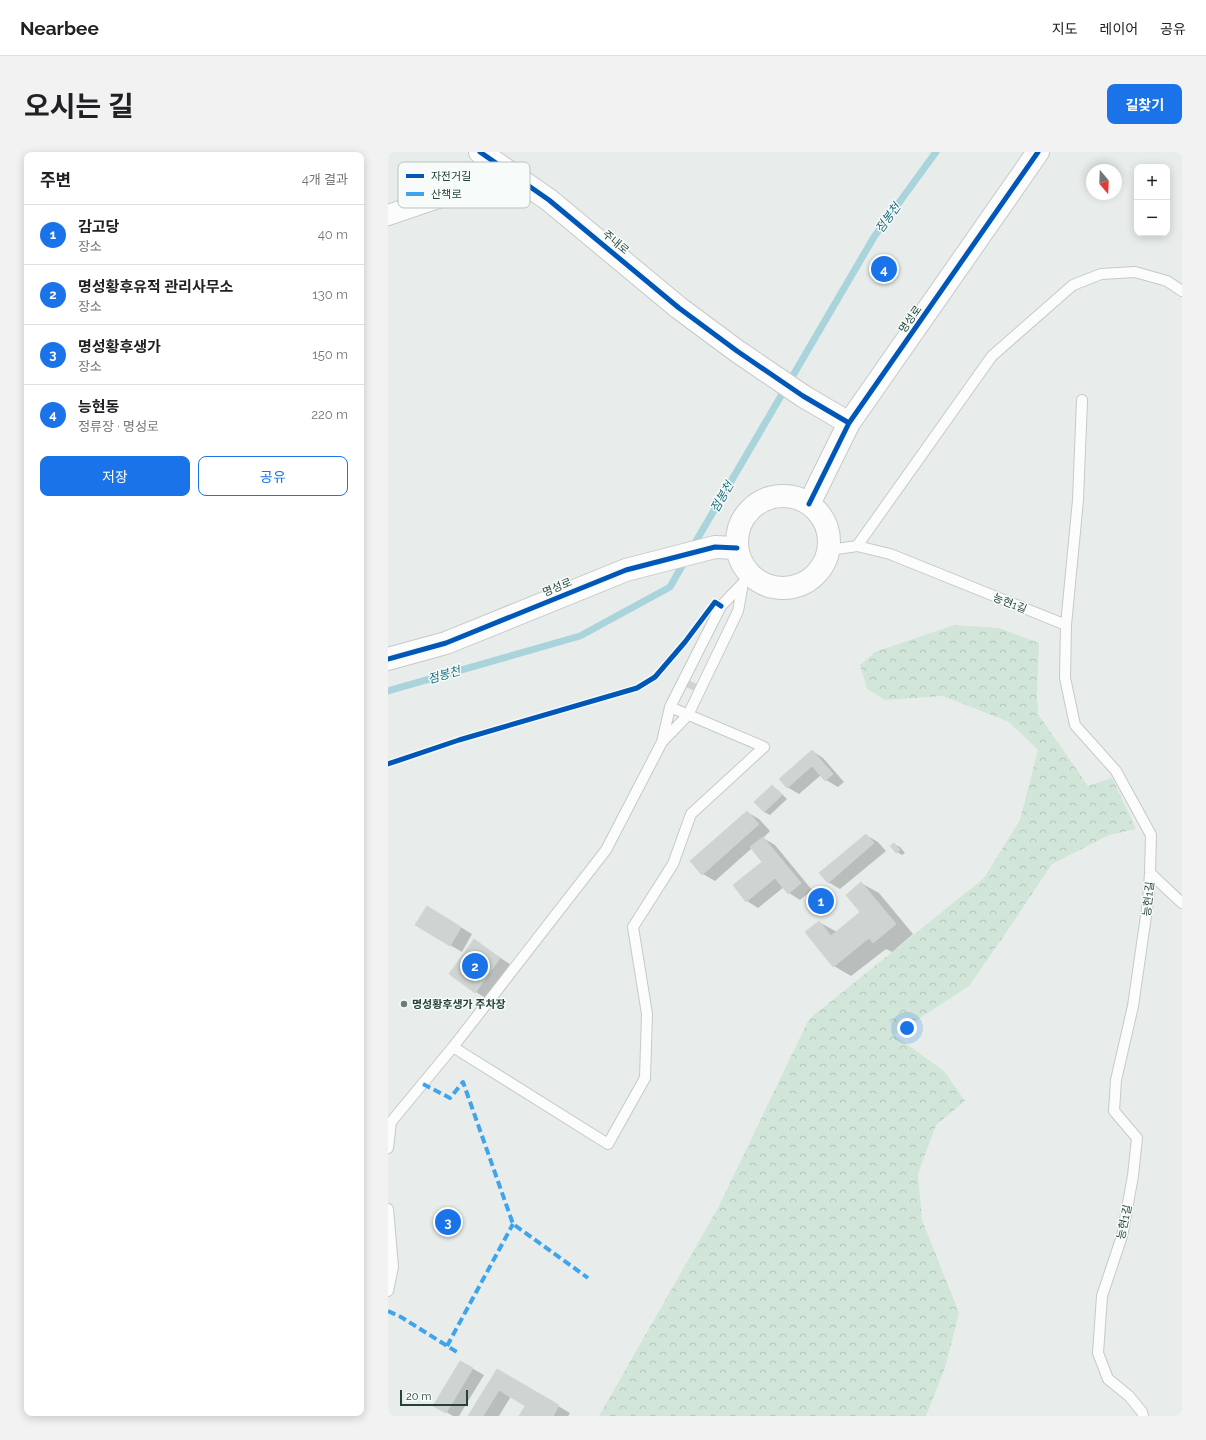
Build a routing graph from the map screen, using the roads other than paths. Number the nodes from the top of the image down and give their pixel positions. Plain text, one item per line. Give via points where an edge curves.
1 (480, 152) edge
2 (1038, 152) edge
3 (495, 162) edge
4 (530, 186) edge
5 (411, 208) edge
6 (388, 216) edge
7 (1182, 291) edge
8 (1082, 400) dead end
9 (849, 423) junction
10 (809, 504) junction
11 (857, 546) junction
12 (737, 548) junction
13 (830, 550) junction
14 (748, 579) junction
15 (1066, 625) junction
16 (388, 659) edge
17 (670, 707) junction
18 (688, 715) junction
19 (662, 742) junction
20 (1150, 873) junction
21 (1182, 903) edge
22 (453, 1047) junction
23 (388, 1148) edge
24 (388, 1209) edge
25 (388, 1291) edge
26 (1143, 1416) edge

1 - 3 street, 주내로
2 - 9 street, 명성로
4 - 9 street, 주내로 via 679,308 803,396
5 - 6 street
7 - 11 lane via 1167,281 1135,272 1101,274 1073,285 992,356
8 - 15 lane via 1078,500
9 - 10 street, 명성로
10 - 12 street via 789,496 774,496 759,502 747,512 739,525
10 - 13 street via 825,522
11 - 13 lane, 능현1길
11 - 15 lane, 능현1길 via 890,554
12 - 14 street
12 - 16 street, 명성로 via 715,547 626,570 446,643
13 - 14 street via 823,566 813,578 800,585 785,588
14 - 17 lane via 721,606
14 - 18 lane via 738,611
15 - 20 lane, 능현1길 via 1065,678 1075,725 1116,771 1151,835
17 - 18 lane
17 - 19 lane
18 - 19 lane
18 - 22 lane via 764,747 691,814 673,864 634,927 647,1014 645,1078 608,1144
19 - 22 lane via 606,850
20 - 21 lane
20 - 26 lane, 능현1길 via 1133,1006 1116,1080 1114,1111 1137,1138 1133,1176 1122,1236 1102,1296 1098,1353 1108,1379 1129,1396
22 - 23 lane via 391,1122
24 - 25 lane via 393,1267

